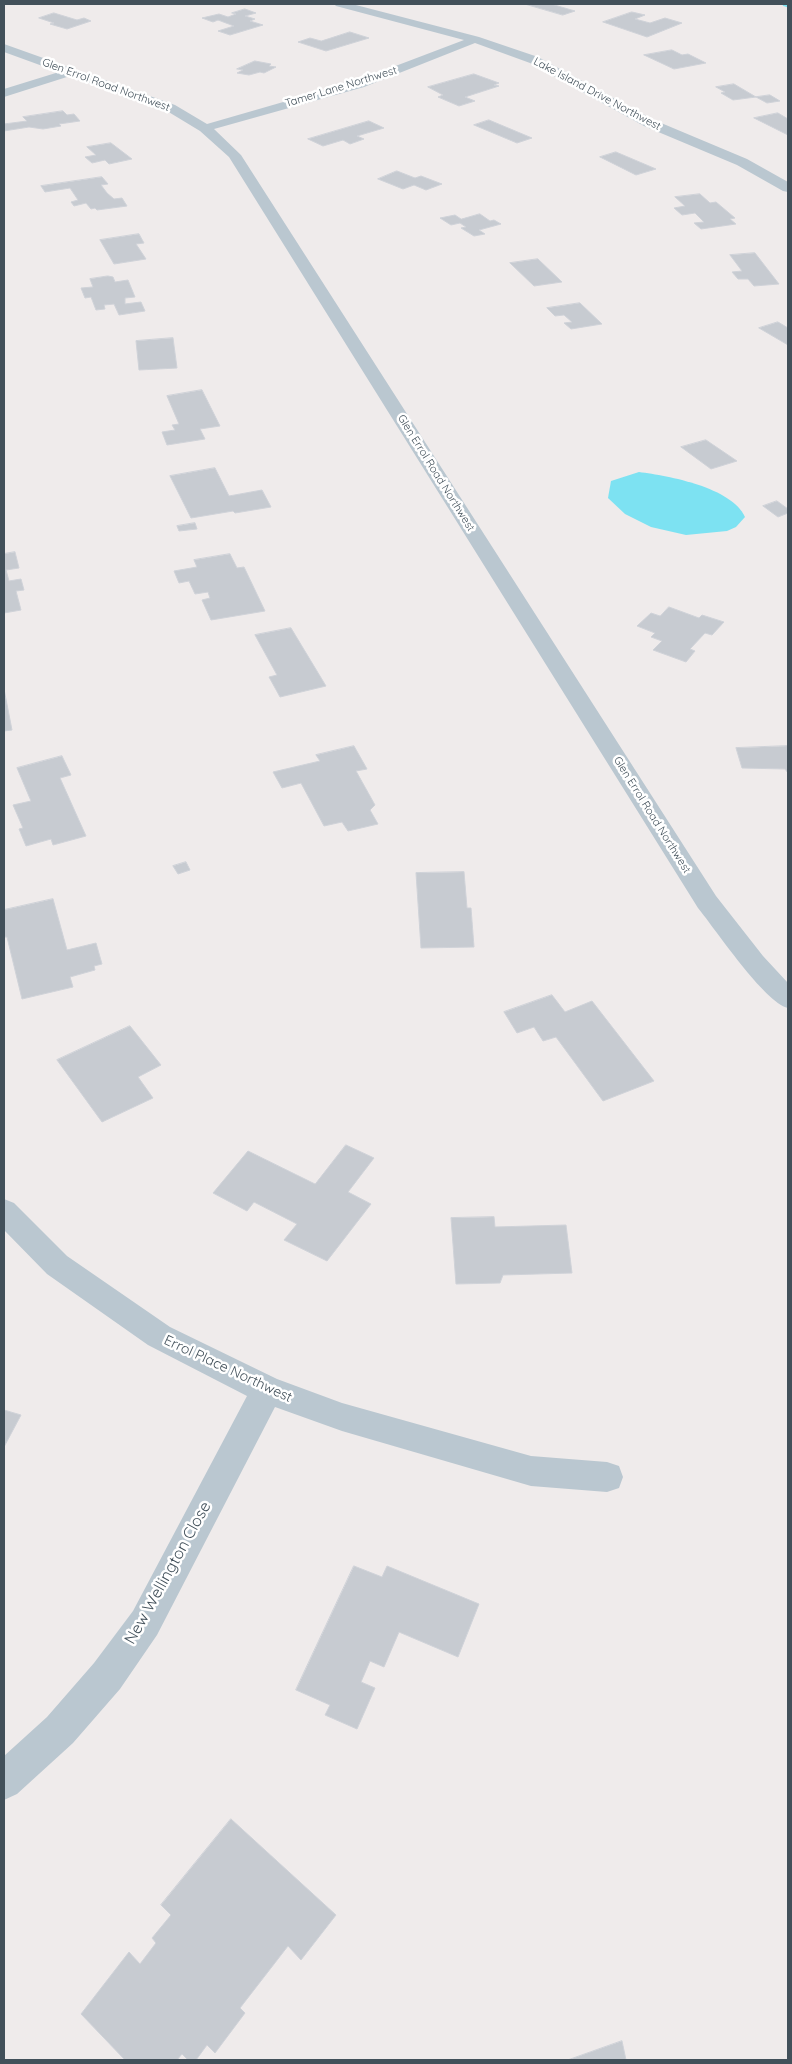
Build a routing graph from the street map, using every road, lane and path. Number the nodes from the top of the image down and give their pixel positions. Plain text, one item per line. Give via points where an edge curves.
1 (340, 4) edge
2 (475, 38) junction
3 (4, 48) edge
4 (70, 72) junction
5 (4, 93) edge
6 (205, 128) junction
7 (788, 188) edge
8 (788, 999) edge
9 (4, 1211) edge
10 (267, 1390) junction
11 (606, 1477) dead end
12 (4, 1781) edge

1 - 2 street, Lake Island Drive Northwest
2 - 6 street, Tamer Lane Northwest via 360,84
2 - 7 street, Lake Island Drive Northwest via 534,60 649,123 742,162
3 - 4 street, Glen Errol Road Northwest via 38,66
4 - 5 street
4 - 6 street, Glen Errol Road Northwest via 171,108
6 - 8 street, Glen Errol Road Northwest via 234,155 707,902
9 - 10 street, Errol Place Northwest via 57,1265 159,1336
10 - 11 street, Errol Place Northwest via 342,1417 531,1471
10 - 12 street, New Wellington Close via 144,1623 107,1676 60,1730

